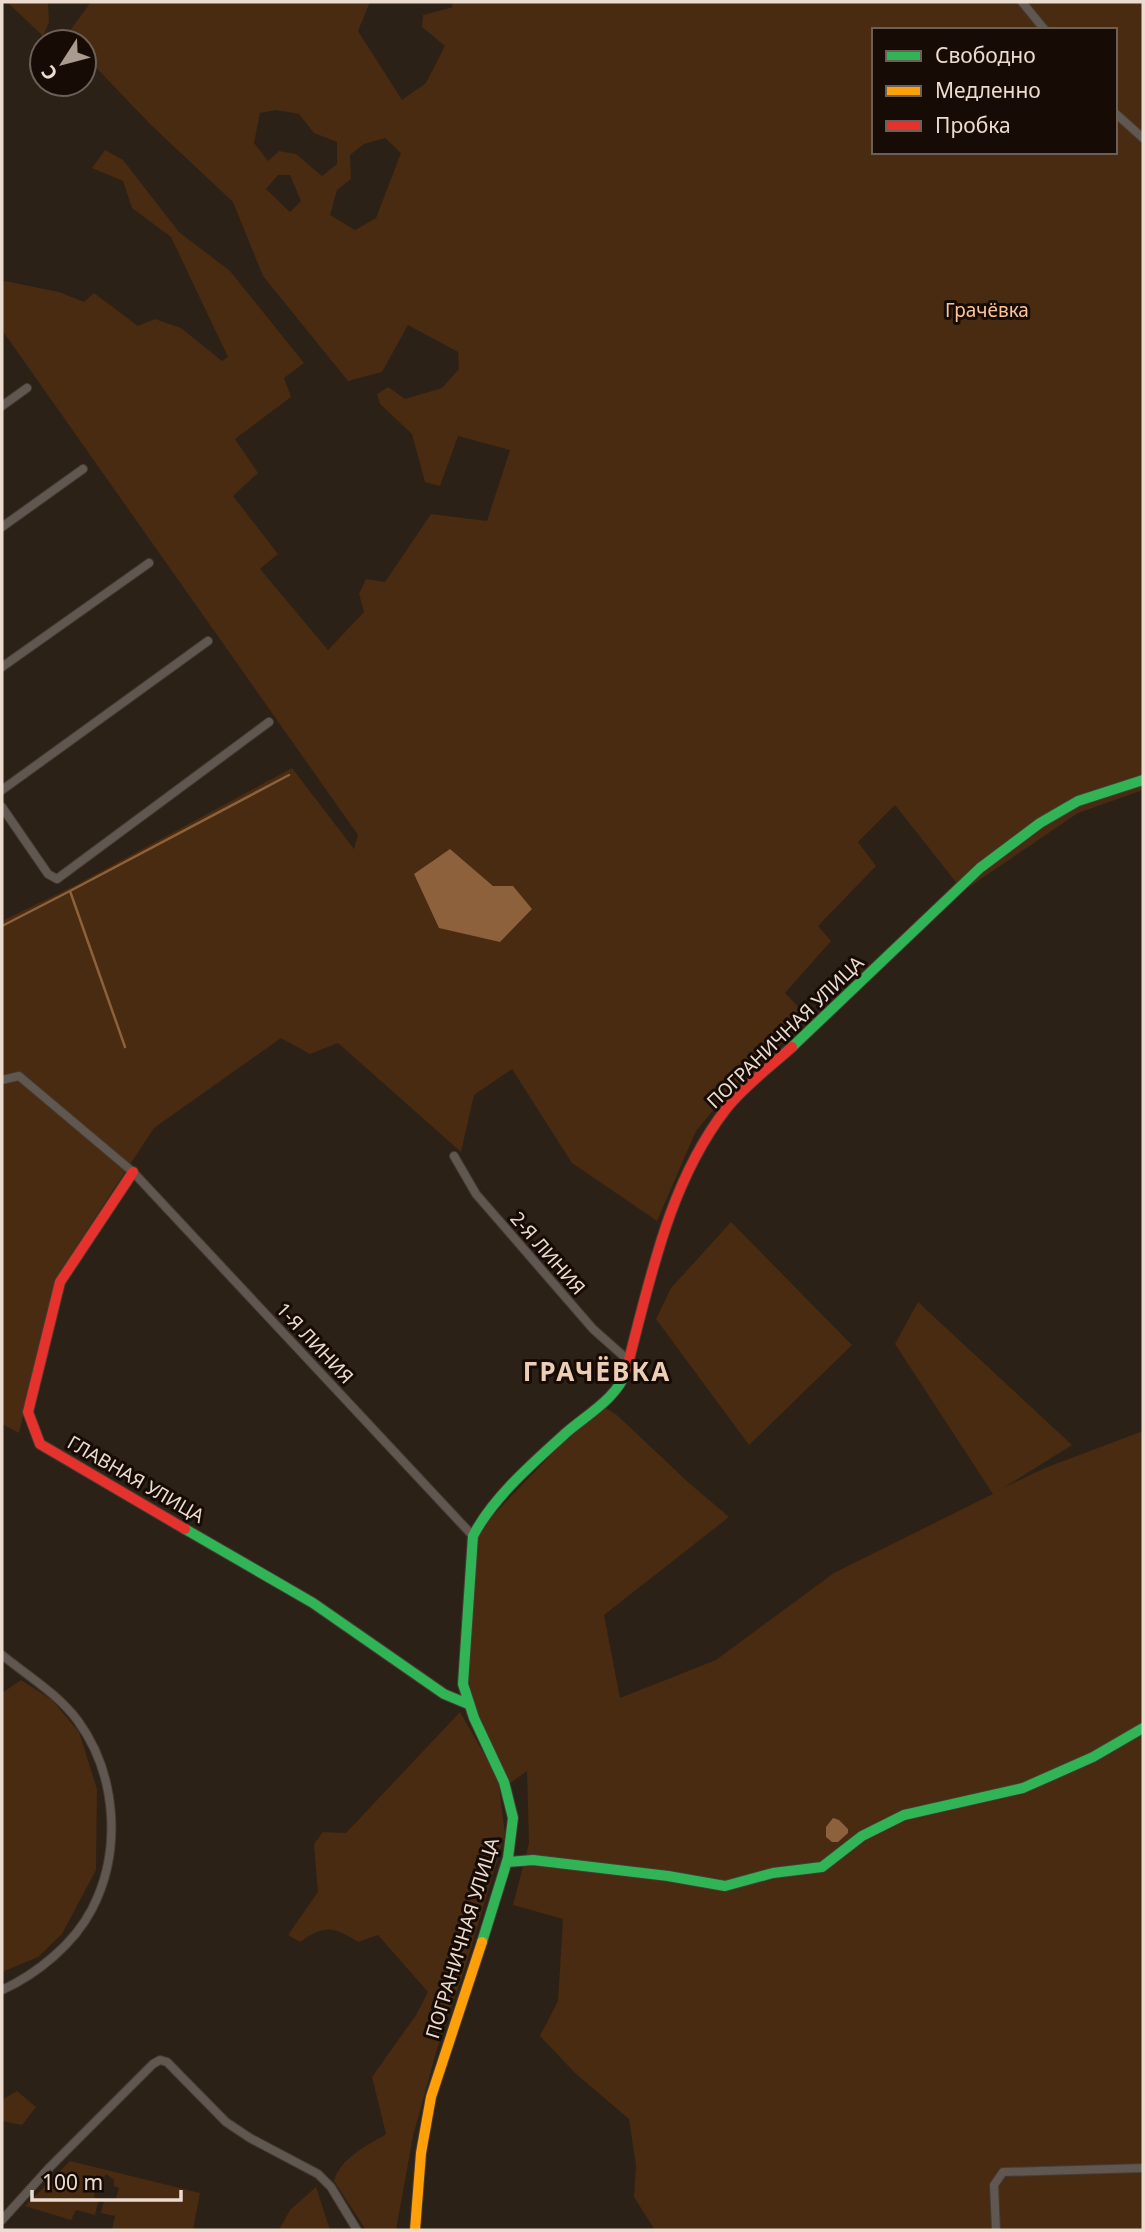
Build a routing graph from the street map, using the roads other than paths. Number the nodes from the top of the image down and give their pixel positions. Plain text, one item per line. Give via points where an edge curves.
1 (1022, 2) edge
2 (1043, 28) edge
3 (1117, 115) edge
4 (1143, 138) edge
5 (27, 388) dead end
6 (2, 406) edge
7 (83, 469) dead end
8 (2, 527) edge
9 (149, 563) dead end
10 (208, 641) dead end
11 (2, 667) edge
12 (269, 722) dead end
13 (1143, 780) edge
14 (2, 790) edge
15 (2, 807) edge
16 (2, 1080) edge
17 (454, 1156) dead end
18 (133, 1172) junction
19 (629, 1361) junction
20 (473, 1536) junction
21 (2, 1655) edge
22 (468, 1704) junction
23 (1143, 1728) edge
24 (507, 1862) junction
25 (2, 1990) edge
26 (1143, 2168) edge
27 (2, 2220) edge
28 (357, 2230) edge
29 (415, 2230) edge
30 (996, 2230) edge

1 - 2 street
3 - 4 street
5 - 6 street
7 - 8 street
9 - 11 street
10 - 14 street
12 - 15 street via 57,878 48,874
13 - 19 street, ПОГРАНИЧНАЯ УЛИЦА via 1078,801 980,868 743,1092 714,1125 680,1188
16 - 18 street, 1-Я ЛИНИЯ via 19,1076
17 - 19 street, 2-Я ЛИНИЯ via 476,1195 593,1329
18 - 20 street, 1-Я ЛИНИЯ
18 - 22 street, ГЛАВНАЯ УЛИЦА via 60,1282 29,1412 40,1444 313,1603 444,1694
19 - 20 street, ПОГРАНИЧНАЯ УЛИЦА via 622,1384 496,1500
20 - 22 street, ПОГРАНИЧНАЯ УЛИЦА via 463,1685
21 - 25 street via 54,1694 78,1722 96,1753 111,1810 105,1872 91,1911 60,1950
22 - 24 street, ПОГРАНИЧНАЯ УЛИЦА via 506,1786 513,1819
23 - 24 street via 1093,1757 1023,1787 904,1815 862,1836 822,1867 725,1885 533,1860
24 - 29 street, ПОГРАНИЧНАЯ УЛИЦА via 427,2109
26 - 30 street via 1003,2172 994,2185
27 - 28 street via 160,2060 235,2129 318,2174

